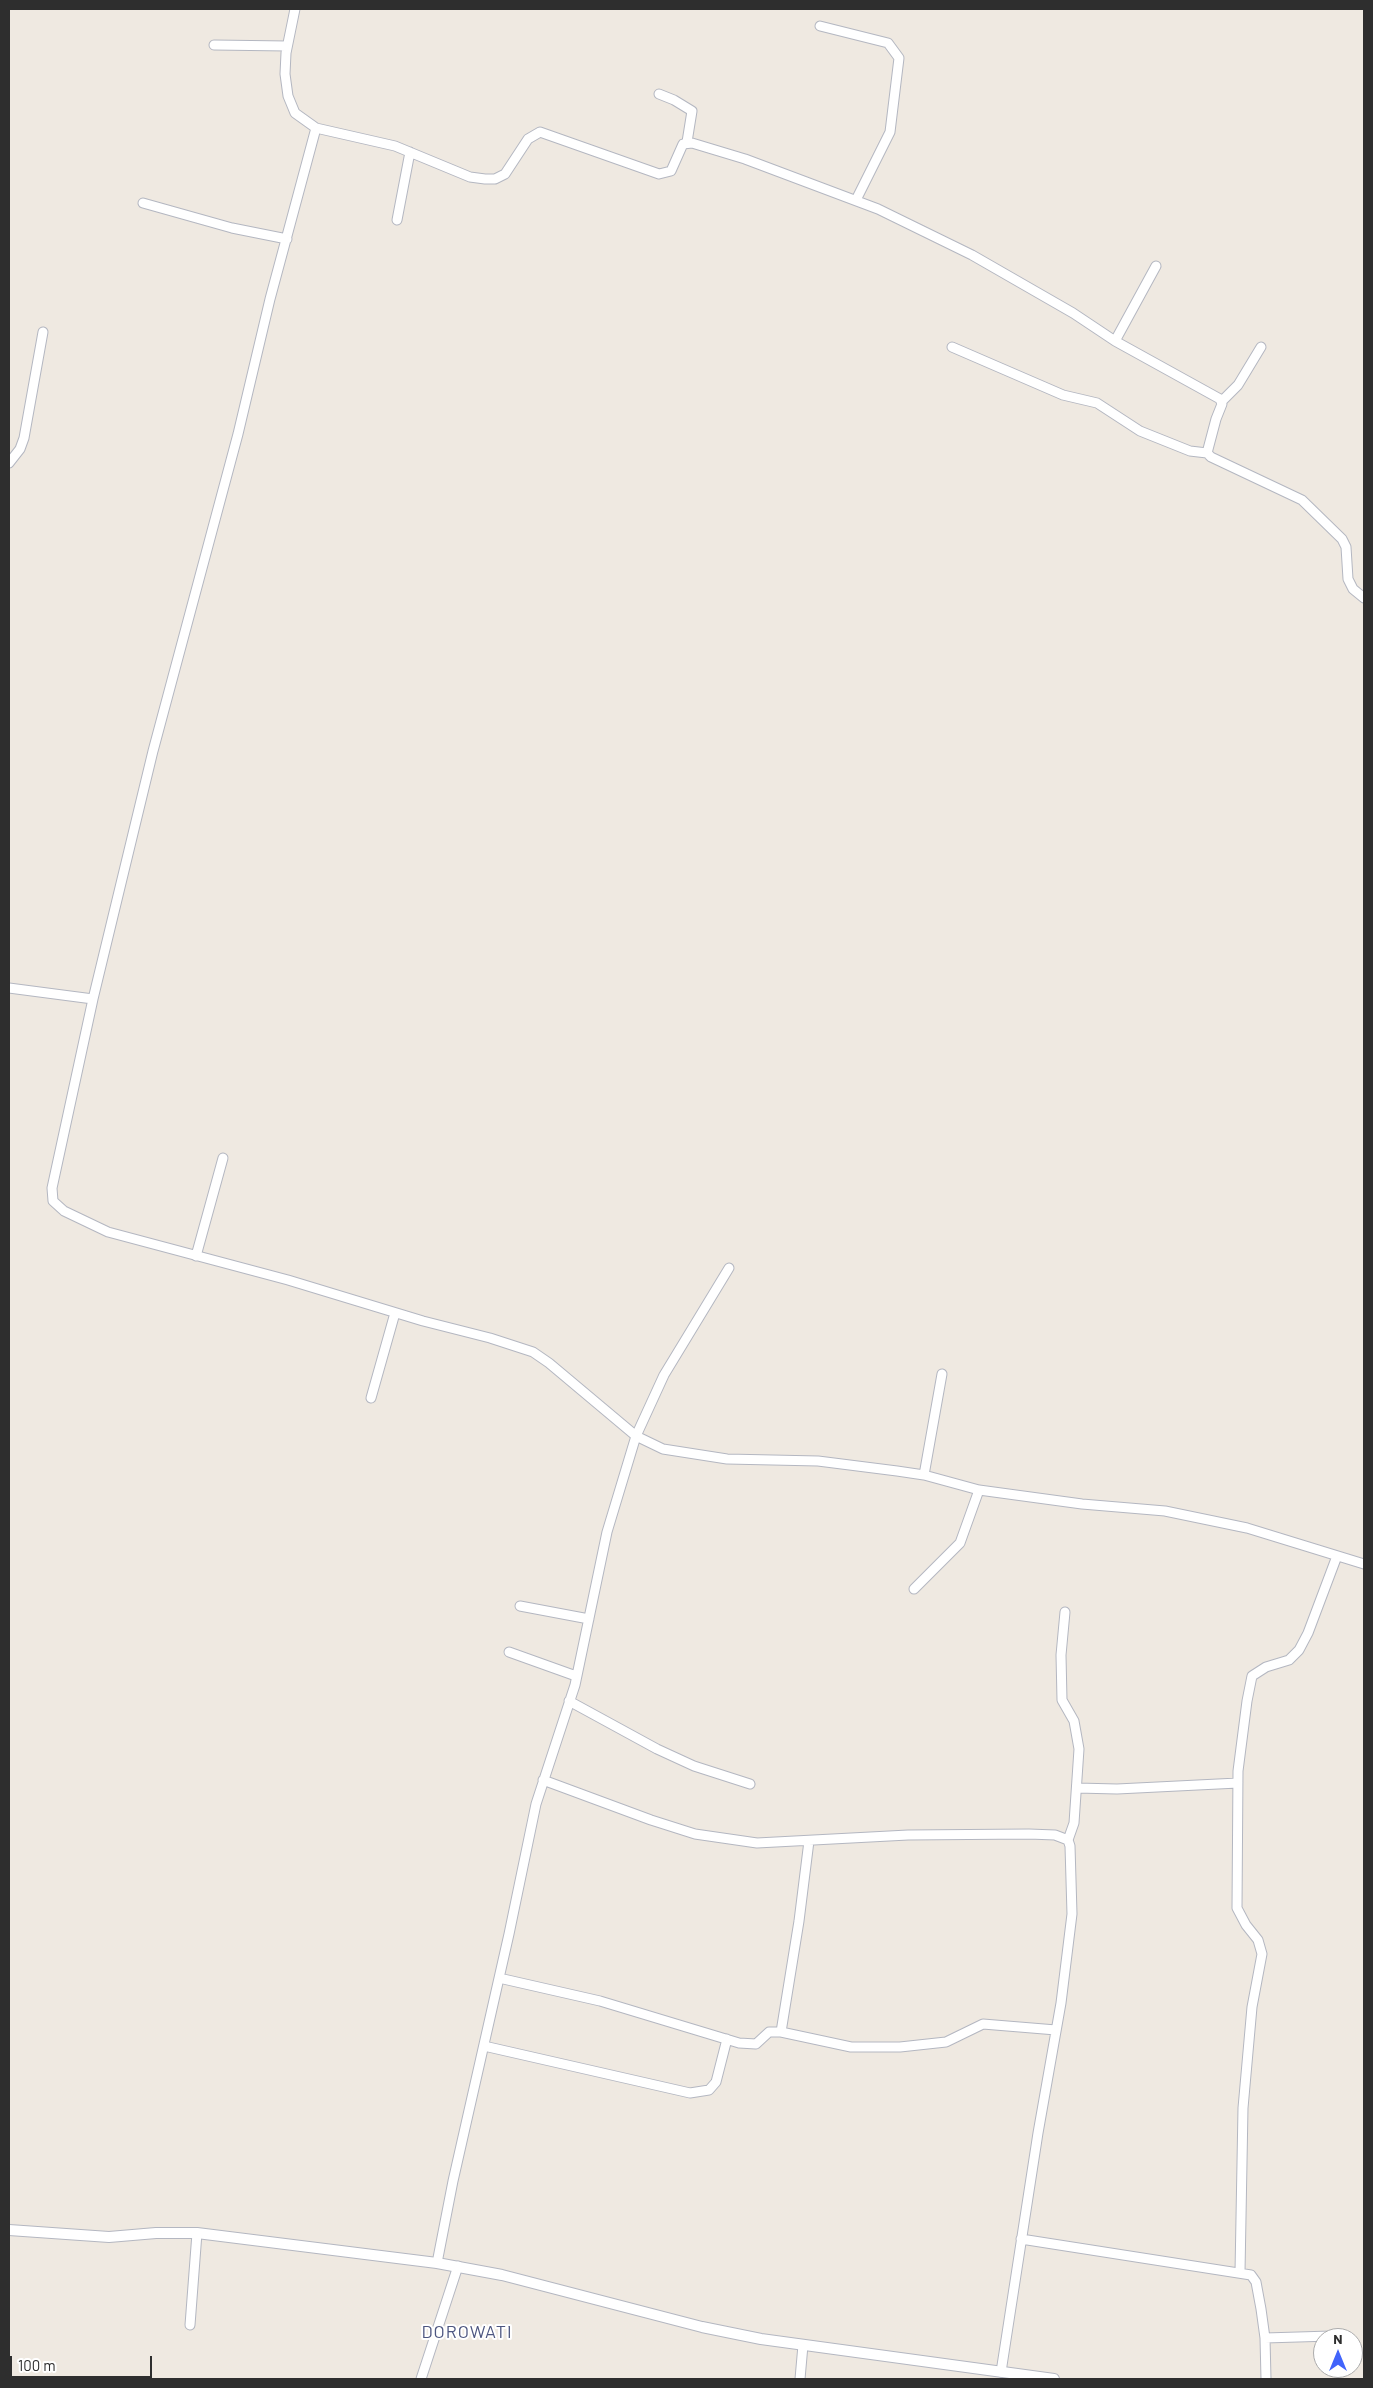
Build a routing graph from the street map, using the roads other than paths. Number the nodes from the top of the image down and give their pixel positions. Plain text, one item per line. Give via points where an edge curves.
1 (295, 9) edge
2 (820, 26) dead end
3 (214, 45) dead end
4 (287, 46) junction
5 (659, 94) dead end
6 (316, 128) junction
7 (687, 142) junction
8 (410, 152) junction
9 (856, 200) junction
10 (143, 203) dead end
11 (397, 220) dead end
12 (287, 239) junction
13 (1156, 266) dead end
14 (43, 332) dead end
15 (1115, 342) junction
16 (952, 347) dead end
17 (1261, 347) dead end
18 (1222, 401) junction
19 (1208, 453) junction
20 (9, 463) edge
21 (1364, 598) edge
22 (9, 988) edge
23 (93, 999) junction
24 (224, 1158) dead end
25 (196, 1256) junction
26 (729, 1268) dead end
27 (395, 1313) junction
28 (942, 1374) dead end
29 (371, 1398) dead end
30 (636, 1436) junction
31 (924, 1475) junction
32 (979, 1490) junction
33 (1337, 1556) junction
34 (1364, 1564) edge
35 (914, 1589) dead end
36 (520, 1606) dead end
37 (1065, 1612) dead end
38 (589, 1619) junction
39 (509, 1652) dead end
40 (576, 1676) junction
41 (570, 1701) junction
42 (543, 1780) junction
43 (1238, 1783) junction
44 (750, 1784) dead end
45 (1077, 1788) junction
46 (809, 1840) junction
47 (1068, 1840) junction
48 (499, 1978) junction
49 (1056, 2030) junction
50 (781, 2032) junction
51 (727, 2038) junction
52 (484, 2046) junction
53 (9, 2230) edge
54 (197, 2233) junction
55 (1021, 2239) junction
56 (437, 2263) junction
57 (458, 2266) junction
58 (1240, 2272) junction
59 (190, 2325) dead end
60 (1313, 2337) edge
61 (1265, 2338) junction
62 (803, 2345) junction
63 (1001, 2372) junction
64 (421, 2379) edge
65 (800, 2379) edge
66 (1054, 2379) edge
67 (1266, 2379) edge

1 - 4 street
2 - 9 street via 888,43 899,58 890,132
3 - 4 street
4 - 6 street via 285,74 290,105 303,120
5 - 7 street via 692,111
6 - 8 street
6 - 12 street
7 - 8 street via 671,171 659,174 540,132 528,139 505,174 496,179 470,177
7 - 9 street via 745,159
8 - 11 street
9 - 15 street via 972,255 1073,313
10 - 12 street via 232,228
12 - 23 street via 153,751
13 - 15 street
14 - 20 street via 24,438
15 - 18 street
16 - 19 street via 1063,395 1097,403 1140,431 1190,450
17 - 18 street via 1238,385
18 - 19 street
19 - 21 street via 1302,500 1342,539 1346,547 1348,579 1353,589
22 - 23 street
23 - 25 street via 52,1188 53,1201 64,1211 108,1232
24 - 25 street
25 - 27 street
26 - 30 street via 664,1375
27 - 29 street
27 - 30 street via 533,1352
28 - 31 street
30 - 31 street via 662,1449 727,1460 818,1461
30 - 38 street via 607,1532
31 - 32 street
32 - 33 street via 1165,1511 1247,1528
32 - 35 street via 960,1543
33 - 34 street
33 - 43 street via 1299,1650 1289,1660 1266,1667 1252,1676
36 - 38 street
37 - 45 street via 1061,1693 1064,1707 1074,1721 1079,1749
38 - 40 street
39 - 40 street
40 - 41 street
41 - 42 street
41 - 44 street via 657,1749 694,1766
42 - 46 street via 695,1834 757,1843
42 - 48 street
43 - 45 street
43 - 58 street via 1237,1908 1258,1940 1262,1954 1252,2007 1243,2108
45 - 47 street via 1074,1823
46 - 47 street via 1029,1834 1055,1835
46 - 50 street via 796,1949
47 - 49 street via 1072,1914
48 - 51 street via 600,2001
48 - 52 street
49 - 50 street via 983,2024 946,2042 900,2048 851,2047
49 - 55 street
50 - 51 street via 769,2032 756,2044
51 - 52 street via 716,2082 709,2090 690,2093
52 - 56 street
53 - 54 street via 109,2237
54 - 56 street
54 - 59 street
55 - 58 street
55 - 63 street
56 - 57 street
57 - 62 street via 549,2286 702,2327
57 - 64 street
58 - 61 street via 1251,2275 1256,2282
60 - 61 street
61 - 67 street
62 - 63 street
62 - 65 street
63 - 66 street

